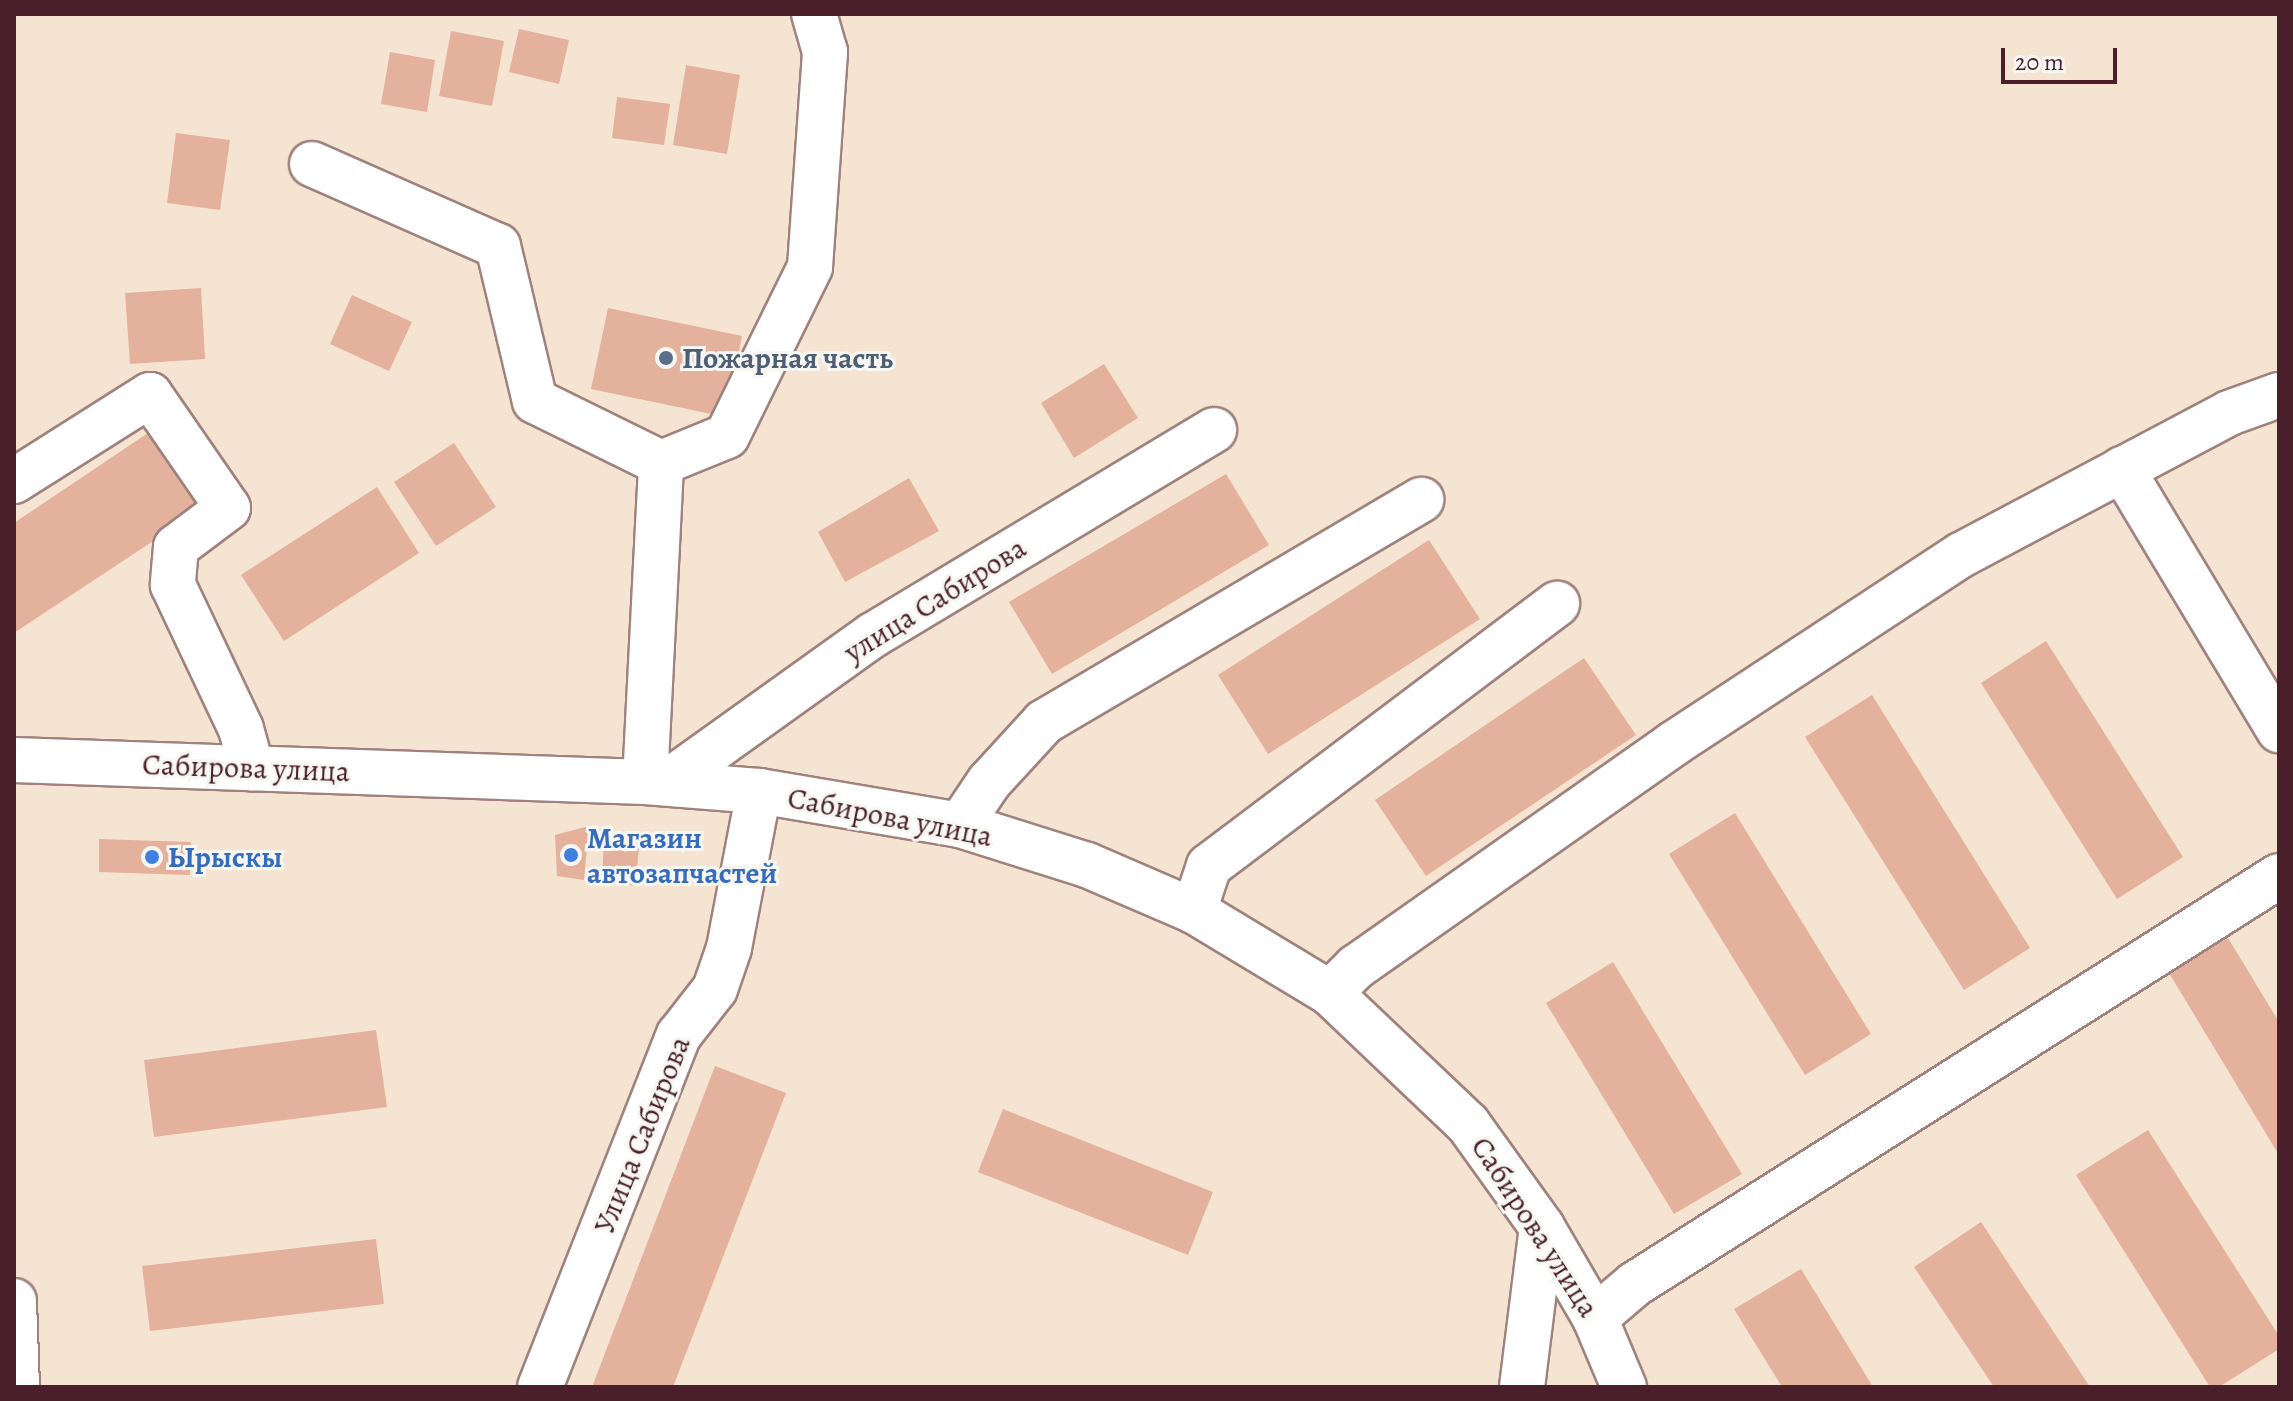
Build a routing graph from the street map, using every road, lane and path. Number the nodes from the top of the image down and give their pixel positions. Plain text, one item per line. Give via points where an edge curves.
1 (814, 14) edge
2 (312, 164) dead end
3 (2279, 395) edge
4 (1214, 430) dead end
5 (661, 463) junction
6 (2122, 469) junction
7 (14, 481) edge
8 (1421, 500) dead end
9 (1557, 604) dead end
10 (2279, 730) edge
11 (14, 760) edge
12 (252, 769) junction
13 (655, 782) junction
14 (759, 791) junction
15 (960, 825) junction
16 (2279, 876) edge
17 (1194, 911) junction
18 (1330, 993) junction
19 (1542, 1227) junction
20 (14, 1301) edge
21 (1595, 1318) junction
22 (17, 1387) edge
23 (540, 1387) edge
24 (1522, 1387) edge
25 (1624, 1387) edge

1 - 5 main road via 825,52 810,267 727,436
2 - 5 main road via 498,246 535,401
3 - 6 main road via 2229,413
4 - 13 main road, улица Сабирова via 873,635
5 - 13 main road
6 - 10 main road
6 - 18 main road via 1961,555 1673,744 1356,967
7 - 12 main road via 150,395 228,508 176,547 173,585 241,729
8 - 15 main road via 1044,722 989,782
9 - 17 main road via 1209,866
11 - 12 main road, Сабирова улица
12 - 13 main road, Сабирова улица
13 - 14 main road, Сабирова улица
14 - 15 main road, Сабирова улица
14 - 23 main road, Улица Сабирова via 729,948 715,989 679,1035
15 - 17 main road, Сабирова улица via 1087,865
16 - 21 main road via 1635,1284
17 - 18 main road, Сабирова улица
18 - 19 main road, Сабирова улица via 1468,1124
19 - 21 main road, Сабирова улица
19 - 24 main road
20 - 22 main road
21 - 25 main road, Сабирова улица

